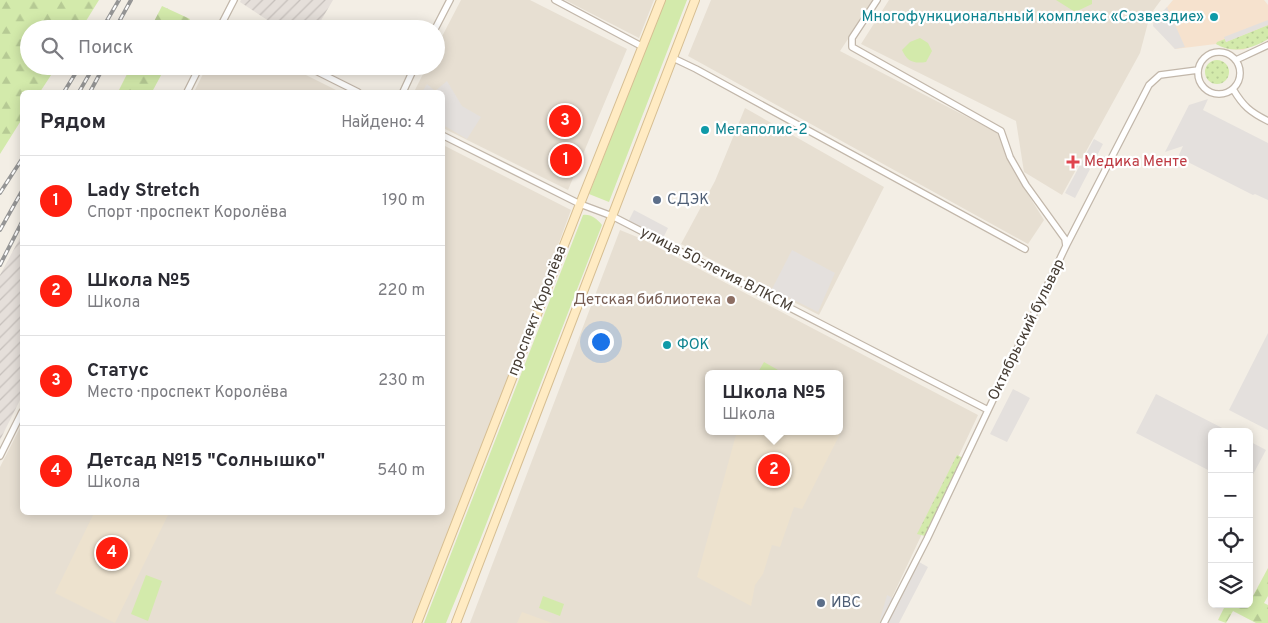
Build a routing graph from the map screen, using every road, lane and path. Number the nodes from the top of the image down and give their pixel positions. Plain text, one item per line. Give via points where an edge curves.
1 (234, 0) edge
2 (450, 0) edge
3 (554, 0) edge
4 (662, 0) edge
5 (695, 0) edge
6 (877, 0) edge
7 (223, 20) edge
8 (440, 20) edge
9 (1268, 45) edge
10 (643, 47) junction
11 (672, 58) junction
12 (1236, 60) junction
13 (1198, 70) junction
14 (195, 75) edge
15 (324, 75) edge
16 (411, 75) edge
17 (1233, 89) junction
18 (187, 90) edge
19 (354, 90) edge
20 (404, 90) edge
21 (1268, 121) edge
22 (445, 136) edge
23 (580, 204) junction
24 (612, 216) junction
25 (1066, 246) junction
26 (1025, 249) dead end
27 (988, 410) junction
28 (20, 416) edge
29 (0, 456) edge
30 (417, 623) edge
31 (456, 623) edge
32 (884, 623) edge

1 - 7 street
2 - 8 street
3 - 10 street
4 - 10 main road, проспект Королёва
5 - 11 main road
6 - 25 street via 852,38 852,47 1001,131 1010,157 1065,239
9 - 12 street
10 - 23 main road, проспект Королёва
11 - 24 main road
11 - 26 street
12 - 13 street via 1230,54 1214,52 1206,56
12 - 17 street via 1240,78
13 - 17 street via 1202,86 1210,92 1226,93
13 - 25 street, Октябрьский бульвар via 1160,75 1149,84
14 - 18 street
15 - 19 street
16 - 20 street
17 - 21 street via 1252,113
22 - 23 street, улица 50-летия ВЛКСМ
23 - 24 street, улица 50-летия ВЛКСМ
23 - 30 main road, проспект Королёва
24 - 27 street, улица 50-летия ВЛКСМ
24 - 31 main road
25 - 27 street, Октябрьский бульвар
27 - 32 street, Октябрьский бульвар
28 - 29 street

